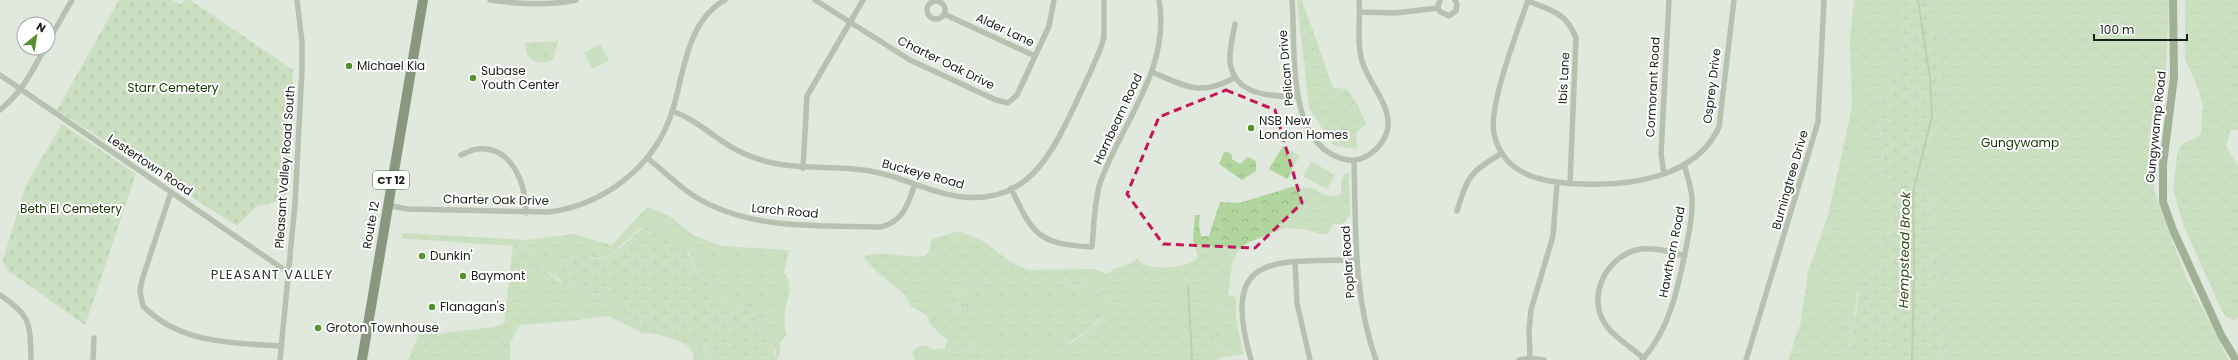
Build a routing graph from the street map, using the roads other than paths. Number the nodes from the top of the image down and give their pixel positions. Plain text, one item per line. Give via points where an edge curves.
1 (72, 0) edge
2 (297, 0) edge
3 (423, 0) edge
4 (490, 0) edge
5 (576, 0) edge
6 (725, 0) edge
7 (815, 0) edge
8 (863, 0) edge
9 (1054, 0) edge
10 (1104, 0) edge
11 (1159, 0) edge
12 (1292, 0) edge
13 (1359, 0) edge
14 (1440, 0) edge
15 (1455, 0) edge
16 (1669, 0) edge
17 (1734, 0) edge
18 (1824, 0) edge
19 (2173, 0) edge
20 (527, 1) edge
21 (543, 1) edge
22 (1528, 1) edge
23 (1438, 8) junction
24 (1360, 12) junction
25 (944, 14) dead end
26 (850, 22) junction
27 (1235, 24) dead end
28 (56, 28) edge
29 (40, 56) edge
30 (1035, 56) junction
31 (1152, 72) junction
32 (0, 75) edge
33 (1234, 78) junction
34 (21, 90) junction
35 (1297, 96) junction
36 (0, 110) edge
37 (672, 111) junction
38 (1502, 153) junction
39 (460, 155) dead end
40 (647, 158) junction
41 (1354, 161) junction
42 (1684, 164) junction
43 (803, 168) junction
44 (1664, 174) junction
45 (1557, 183) junction
46 (915, 184) junction
47 (1570, 184) junction
48 (1011, 188) junction
49 (171, 192) junction
50 (387, 205) junction
51 (1457, 211) dead end
52 (526, 213) junction
53 (1685, 256) junction
54 (1357, 260) junction
55 (1295, 262) junction
56 (289, 273) junction
57 (0, 295) edge
58 (94, 338) dead end
59 (282, 346) junction
60 (1530, 358) junction
61 (1643, 359) edge
62 (31, 360) edge
63 (93, 360) edge
64 (280, 360) edge
65 (362, 360) edge
66 (1251, 360) edge
67 (1310, 360) edge
68 (1376, 360) edge
69 (1519, 360) edge
70 (1544, 360) edge
71 (1746, 360) edge
72 (2236, 360) edge

1 - 28 street
2 - 56 street, Pleasant Valley Road South via 302,68
3 - 50 highway, Route 12 / CT 12
4 - 20 street via 520,5
5 - 21 street
6 - 37 street, Charter Oak Drive via 709,13 694,36
7 - 26 street, Charter Oak Drive
8 - 26 street
9 - 30 street via 1049,26
10 - 48 street, Buckeye Road via 1101,47 1057,143 1037,171 1021,184
11 - 31 street, Hornbeam Road via 1161,28 1157,58
12 - 35 street, Pelican Drive
13 - 24 street
14 - 23 street
15 - 23 street via 1457,8 1452,15 1442,14
16 - 44 street, Cormorant Road via 1661,154
17 - 42 street, Osprey Drive via 1719,127 1709,146
18 - 71 street, Burningtree Drive via 1818,122
19 - 72 street, Gungywamp Road via 2174,77 2163,164 2163,202 2173,230 2221,335
20 - 21 street
22 - 38 street, Osprey Drive via 1494,111 1494,132
22 - 47 street, Ibis Lane via 1556,12 1564,18 1572,27 1576,38
23 - 24 street via 1395,14
24 - 41 street via 1361,58 1388,121 1386,136 1377,148
25 - 30 street, Alder Lane
26 - 30 street, Charter Oak Drive via 910,60 996,100 1008,103 1017,95
26 - 43 street via 807,96
27 - 33 street via 1230,61
29 - 34 street
31 - 33 street via 1199,89 1209,89
31 - 48 street, Hornbeam Road via 1101,181 1092,247 1055,243 1040,235 1029,225
32 - 34 street, Lestertown Road
33 - 35 street via 1255,93 1266,96
34 - 36 street
34 - 49 street, Lestertown Road
35 - 41 street, Pelican Drive via 1312,136 1331,154
37 - 40 street, Charter Oak Drive
37 - 43 street, Buckeye Road via 694,120 744,154 775,164
38 - 45 street, Osprey Drive via 1509,163 1520,171 1531,177
38 - 51 street via 1471,174 1466,181
39 - 52 street via 478,149 493,151 510,162 523,184
40 - 46 street, Larch Road via 694,196 715,208 748,219 775,223 881,227 899,219 905,211
40 - 52 street, Charter Oak Drive via 621,183 586,203 567,210
41 - 54 street, Poplar Road
42 - 44 street, Osprey Drive
42 - 53 street, Hawthorn Road via 1692,198
43 - 46 street, Buckeye Road via 871,171
44 - 47 street, Osprey Drive via 1627,183
45 - 47 street, Osprey Drive
45 - 60 street via 1552,242 1532,310 1529,330
46 - 48 street, Buckeye Road via 962,196 990,196
49 - 56 street, Lestertown Road
49 - 59 street via 142,280 140,291 143,306 166,324 186,334 225,343
50 - 52 street, Charter Oak Drive via 407,209
50 - 65 highway, Route 12 / CT 12
53 - 61 street, Hawthorn Road via 1675,300 1656,342
53 - 61 street via 1654,249 1638,250 1622,256 1609,267 1601,282 1598,297 1600,313 1608,328
54 - 55 street
54 - 68 street, Poplar Road via 1364,316
55 - 66 street via 1280,262 1267,266 1249,280 1244,289 1241,302 1242,317
55 - 67 street via 1297,303
56 - 59 street, Pleasant Valley Road South
57 - 62 street via 14,304 28,320
58 - 63 street
59 - 64 street, Pleasant Valley Road South
60 - 69 street
60 - 70 street

